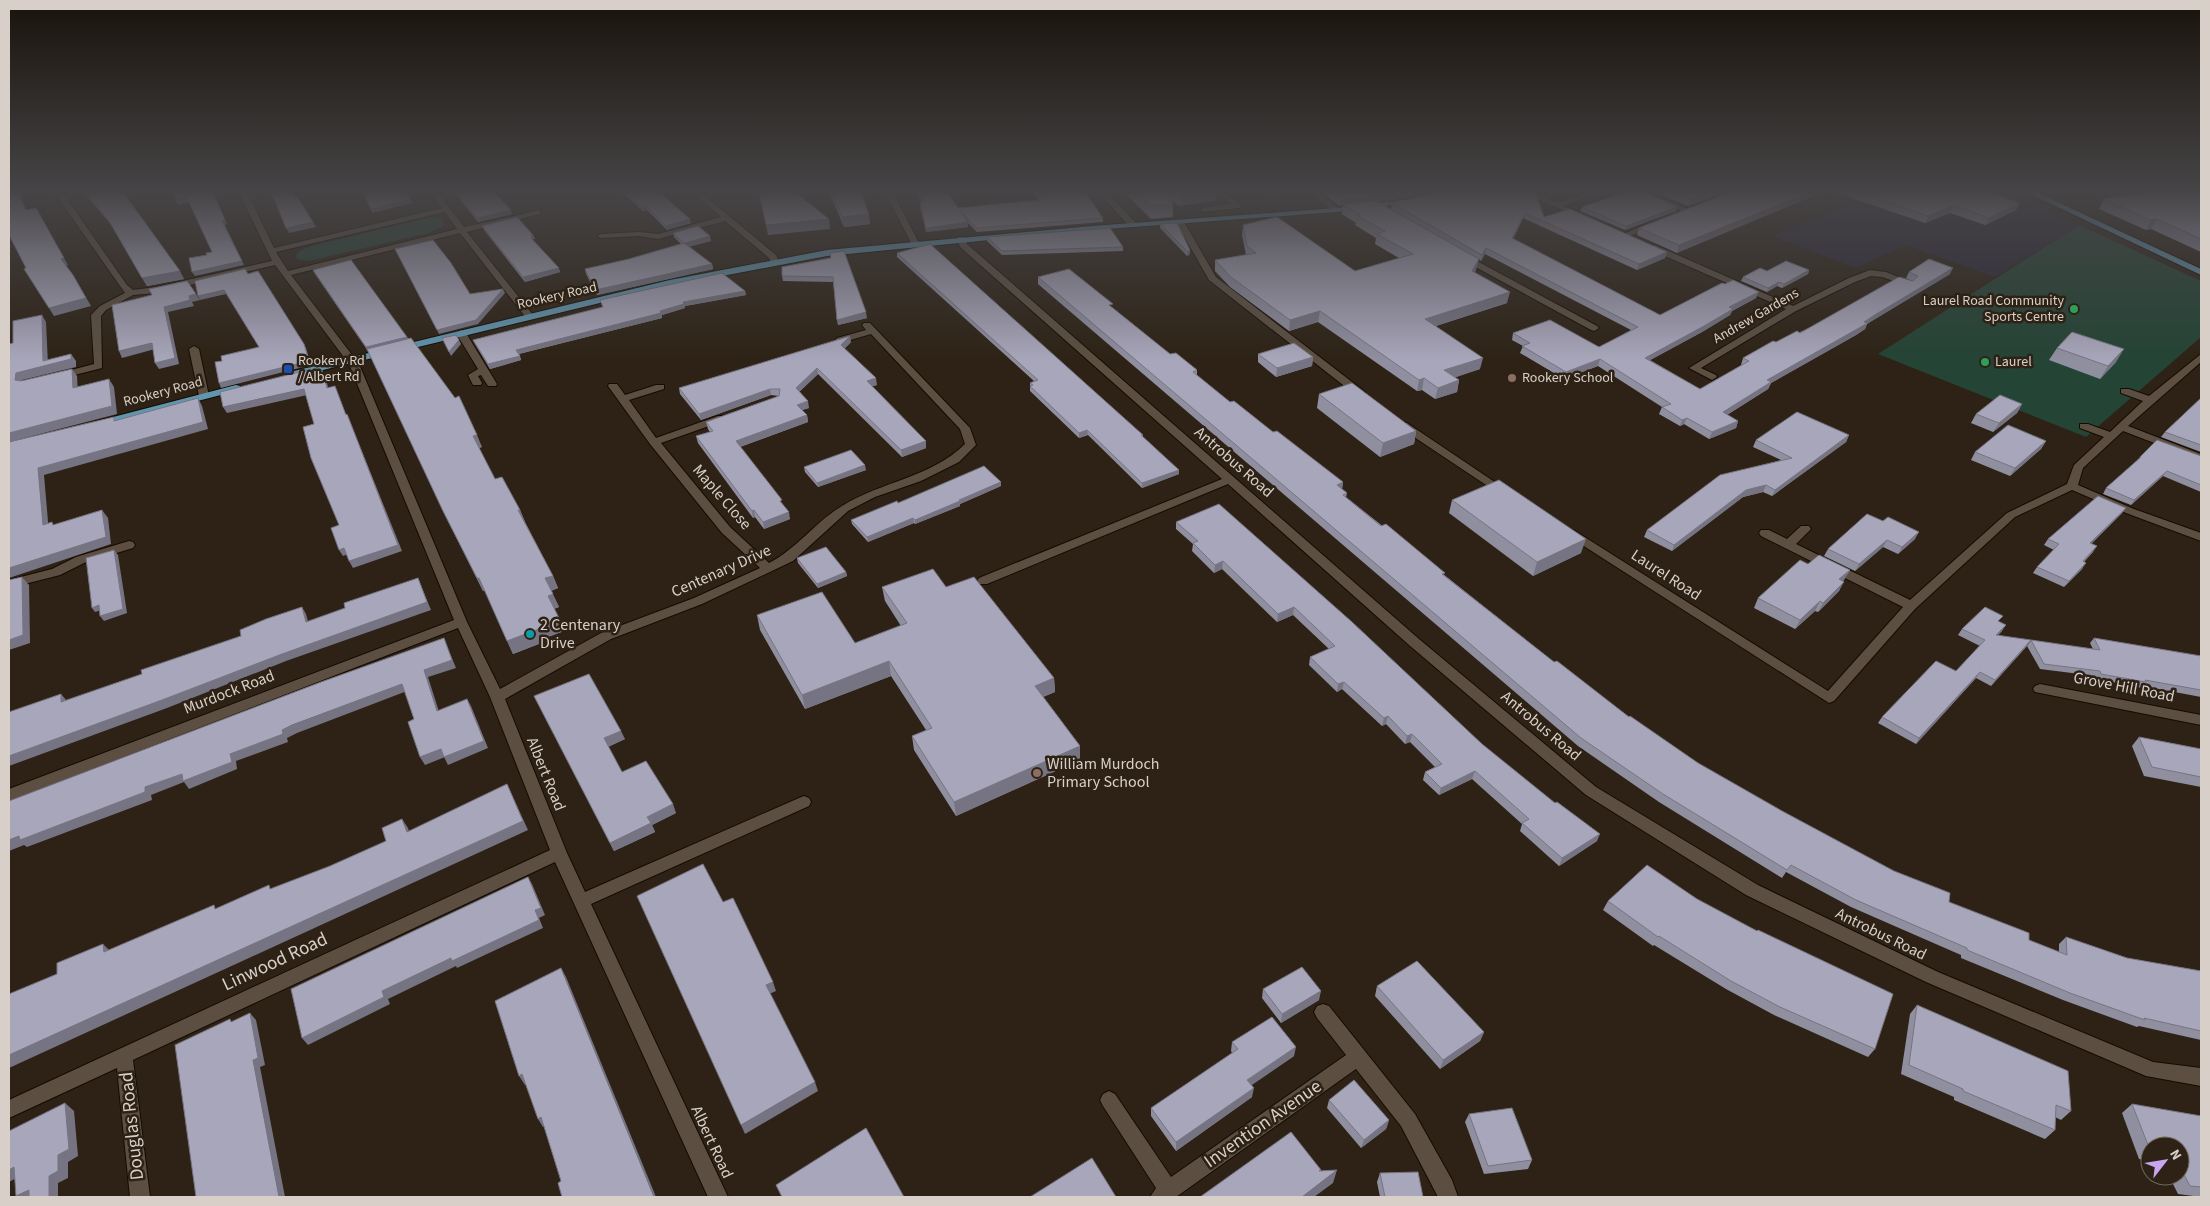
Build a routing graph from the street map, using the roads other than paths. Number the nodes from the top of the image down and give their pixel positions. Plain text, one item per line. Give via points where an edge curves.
1 (97, 248) edge
2 (270, 248) edge
3 (282, 248) edge
4 (386, 248) edge
5 (476, 248) edge
6 (763, 248) edge
7 (865, 248) edge
8 (967, 248) edge
9 (1195, 248) edge
10 (1654, 248) edge
11 (2150, 248) edge
12 (1450, 249) edge
13 (271, 251) junction
14 (277, 262) junction
15 (775, 262) junction
16 (2201, 272) edge
17 (286, 274) junction
18 (1909, 283) edge
19 (131, 293) junction
20 (1793, 308) junction
21 (530, 317) junction
22 (1594, 328) dead end
23 (461, 333) junction
24 (840, 340) edge
25 (194, 349) dead end
26 (2201, 357) edge
27 (352, 360) junction
28 (2196, 368) edge
29 (483, 370) junction
30 (284, 376) edge
31 (1712, 377) dead end
32 (44, 379) edge
33 (477, 384) dead end
34 (492, 384) dead end
35 (246, 386) edge
36 (613, 386) dead end
37 (660, 387) dead end
38 (2125, 391) dead end
39 (204, 396) junction
40 (623, 399) junction
41 (2150, 400) junction
42 (1371, 401) edge
43 (729, 416) edge
44 (1393, 417) edge
45 (2084, 426) dead end
46 (84, 427) edge
47 (2121, 427) junction
48 (2111, 436) junction
49 (654, 442) junction
50 (2201, 458) edge
51 (1229, 480) junction
52 (2072, 486) junction
53 (1517, 500) edge
54 (1805, 529) dead end
55 (1565, 530) edge
56 (1765, 533) dead end
57 (2201, 537) edge
58 (129, 545) dead end
59 (1788, 545) junction
60 (768, 569) junction
61 (983, 581) dead end
62 (9, 584) edge
63 (1911, 606) junction
64 (461, 622) junction
65 (2040, 689) dead end
66 (497, 697) junction
67 (2201, 720) edge
68 (9, 795) edge
69 (804, 802) dead end
70 (559, 853) junction
71 (582, 901) junction
72 (1323, 1012) dead end
73 (124, 1055) junction
74 (1358, 1056) junction
75 (2201, 1077) edge
76 (1109, 1100) dead end
77 (9, 1109) edge
78 (1164, 1194) edge
79 (140, 1197) edge
80 (718, 1197) edge
81 (1448, 1197) edge

1 - 19 street
2 - 13 street, Albert Road
3 - 13 street
4 - 17 street
5 - 21 street
6 - 15 street
7 - 15 main road, Rookery Road
8 - 51 street, Antrobus Road
9 - 42 street via 1212,278 1225,290
10 - 20 street
11 - 16 main road
12 - 22 street
13 - 14 street, Albert Road
14 - 17 street, Albert Road
14 - 19 street
15 - 21 main road, Rookery Road via 670,283
17 - 27 street, Albert Road
18 - 20 street, Andrew Gardens via 1870,273
19 - 32 street via 96,315 100,366
20 - 31 street, Andrew Gardens via 1694,368
21 - 23 main road, Rookery Road
23 - 27 main road, Rookery Road
23 - 29 street
24 - 60 street, Centenary Drive via 870,328 965,428 971,445 955,460 844,510 789,558
25 - 39 street
26 - 28 street
27 - 30 main road, Rookery Road
27 - 64 street, Albert Road
28 - 41 street
29 - 33 street via 473,375
29 - 34 street
35 - 39 main road, Rookery Road
36 - 40 street, Maple Close
37 - 40 street
38 - 41 street
39 - 46 main road, Rookery Road
40 - 49 street, Maple Close
41 - 47 street
43 - 49 street
44 - 53 street
45 - 48 street
47 - 48 street
47 - 50 street
48 - 52 street via 2078,467
49 - 60 street, Maple Close via 726,530
51 - 61 street
51 - 75 street, Antrobus Road via 1591,791 1743,885 1932,977 2152,1070
52 - 57 street
52 - 63 street, Laurel Road via 2011,515
54 - 59 street
55 - 63 street, Laurel Road via 1829,698
56 - 59 street
58 - 62 street
59 - 63 street
60 - 66 street, Centenary Drive via 698,601 606,636
64 - 66 street, Albert Road
64 - 68 street, Murdock Road
65 - 67 street, Grove Hill Road
66 - 70 street, Albert Road
69 - 71 street
70 - 71 street, Albert Road
70 - 73 street, Linwood Road
71 - 80 street, Albert Road
72 - 74 street
73 - 77 street, Linwood Road
73 - 79 street, Douglas Road
74 - 78 street, Invention Avenue
74 - 81 street via 1408,1120
76 - 78 street, Invention Avenue

